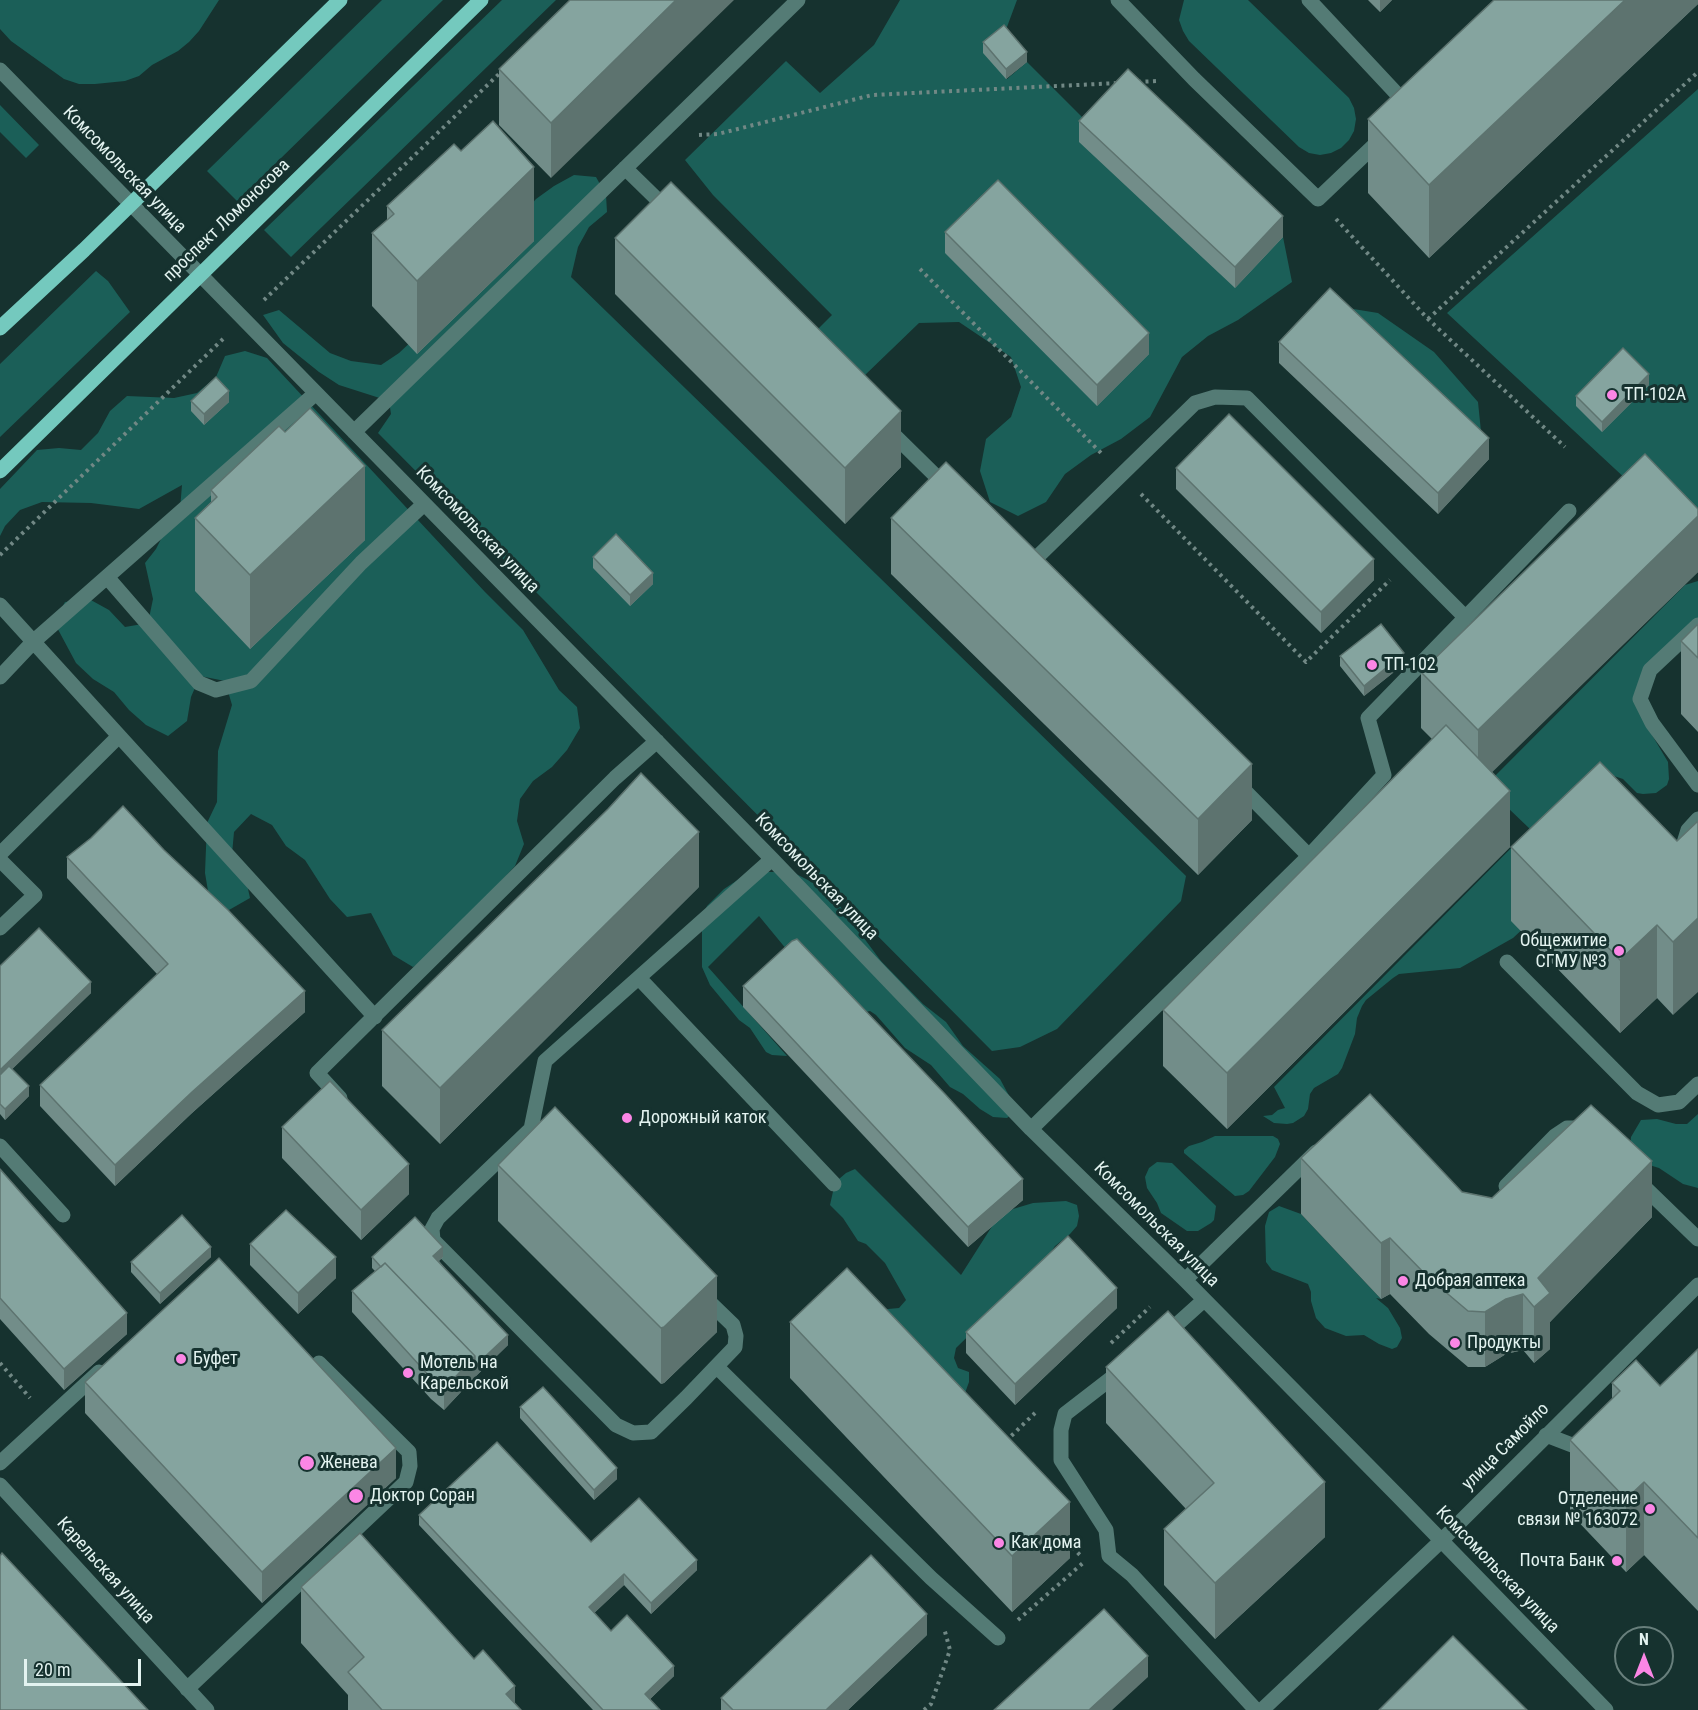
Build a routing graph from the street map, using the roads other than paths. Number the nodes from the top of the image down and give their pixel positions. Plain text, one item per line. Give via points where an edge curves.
1 (340, 0) edge
2 (481, 0) edge
3 (798, 0) edge
4 (1118, 0) edge
5 (1309, 0) edge
6 (0, 70) edge
7 (625, 168) junction
8 (131, 205) junction
9 (676, 218) edge
10 (200, 275) junction
11 (0, 328) edge
12 (316, 393) junction
13 (877, 417) edge
14 (354, 432) junction
15 (0, 471) edge
16 (960, 501) edge
17 (424, 504) junction
18 (1569, 511) dead end
19 (1027, 567) edge
20 (107, 577) junction
21 (0, 605) edge
22 (1465, 617) junction
23 (1698, 626) edge
24 (34, 641) junction
25 (0, 677) edge
26 (119, 736) junction
27 (657, 741) junction
28 (1227, 772) edge
29 (1698, 785) edge
30 (1698, 819) edge
31 (0, 854) edge
32 (1310, 856) junction
33 (772, 859) junction
34 (0, 860) edge
35 (1690, 866) edge
36 (0, 928) edge
37 (1507, 962) dead end
38 (639, 978) junction
39 (375, 1017) junction
40 (1698, 1084) edge
41 (348, 1106) edge
42 (1031, 1129) junction
43 (1591, 1135) edge
44 (0, 1146) edge
45 (1323, 1146) edge
46 (1630, 1173) edge
47 (834, 1184) dead end
48 (1498, 1194) edge
49 (63, 1215) dead end
50 (1698, 1239) edge
51 (1185, 1280) junction
52 (691, 1284) edge
53 (1698, 1285) edge
54 (1204, 1300) junction
55 (1154, 1344) edge
56 (1136, 1358) edge
57 (110, 1362) edge
58 (319, 1363) edge
59 (717, 1367) junction
60 (1546, 1435) junction
61 (1600, 1441) edge
62 (0, 1463) edge
63 (0, 1485) edge
64 (1441, 1541) junction
65 (998, 1638) road end
66 (187, 1689) junction
67 (1263, 1709) edge
68 (207, 1710) edge
69 (1606, 1710) edge

1 - 8 main road
2 - 10 main road, проспект Ломоносова
3 - 7 street
4 - 5 street via 1318,199 1408,114
6 - 8 street, Комсомольская улица
7 - 9 street
7 - 14 street
8 - 10 street, Комсомольская улица
8 - 11 main road
10 - 12 street, Комсомольская улица
10 - 15 main road, проспект Ломоносова
12 - 14 street, Комсомольская улица
12 - 20 street
13 - 16 street
14 - 17 street, Комсомольская улица
17 - 20 street via 362,563 251,681 216,690 199,682
17 - 27 street, Комсомольская улица
18 - 22 street
19 - 22 street via 1195,403 1215,397 1247,398
20 - 24 street
21 - 24 street
22 - 32 street via 1368,718 1384,775
23 - 29 street via 1650,670 1640,699 1652,723
24 - 25 street
24 - 26 street
26 - 31 street
26 - 39 street
27 - 33 street, Комсомольская улица
27 - 39 street
28 - 32 street
30 - 35 street via 1688,830 1684,843
32 - 42 street
33 - 38 street
33 - 42 street, Комсомольская улица
34 - 36 street via 35,895
37 - 40 street via 1637,1093 1658,1105 1679,1102
38 - 47 street
38 - 59 street via 545,1061 536,1133 438,1218 432,1229 434,1240 616,1425 633,1433 651,1432
39 - 41 street via 316,1073
42 - 51 street, Комсомольская улица
43 - 48 street via 1585,1127 1567,1128
44 - 49 street
45 - 51 street
46 - 50 street
51 - 54 street, Комсомольская улица
52 - 59 street via 733,1325 735,1347
53 - 60 street, улица Самойло
54 - 55 street
54 - 64 street, Комсомольская улица
56 - 67 street via 1065,1414 1061,1460 1106,1530 1109,1556
57 - 62 street
58 - 66 street via 409,1452 406,1482
59 - 65 street via 931,1578
60 - 61 street via 1572,1445
60 - 64 street, улица Самойло
63 - 66 street, Карельская улица
64 - 67 street, улица Самойло
64 - 69 street, Комсомольская улица
66 - 68 street, Карельская улица

